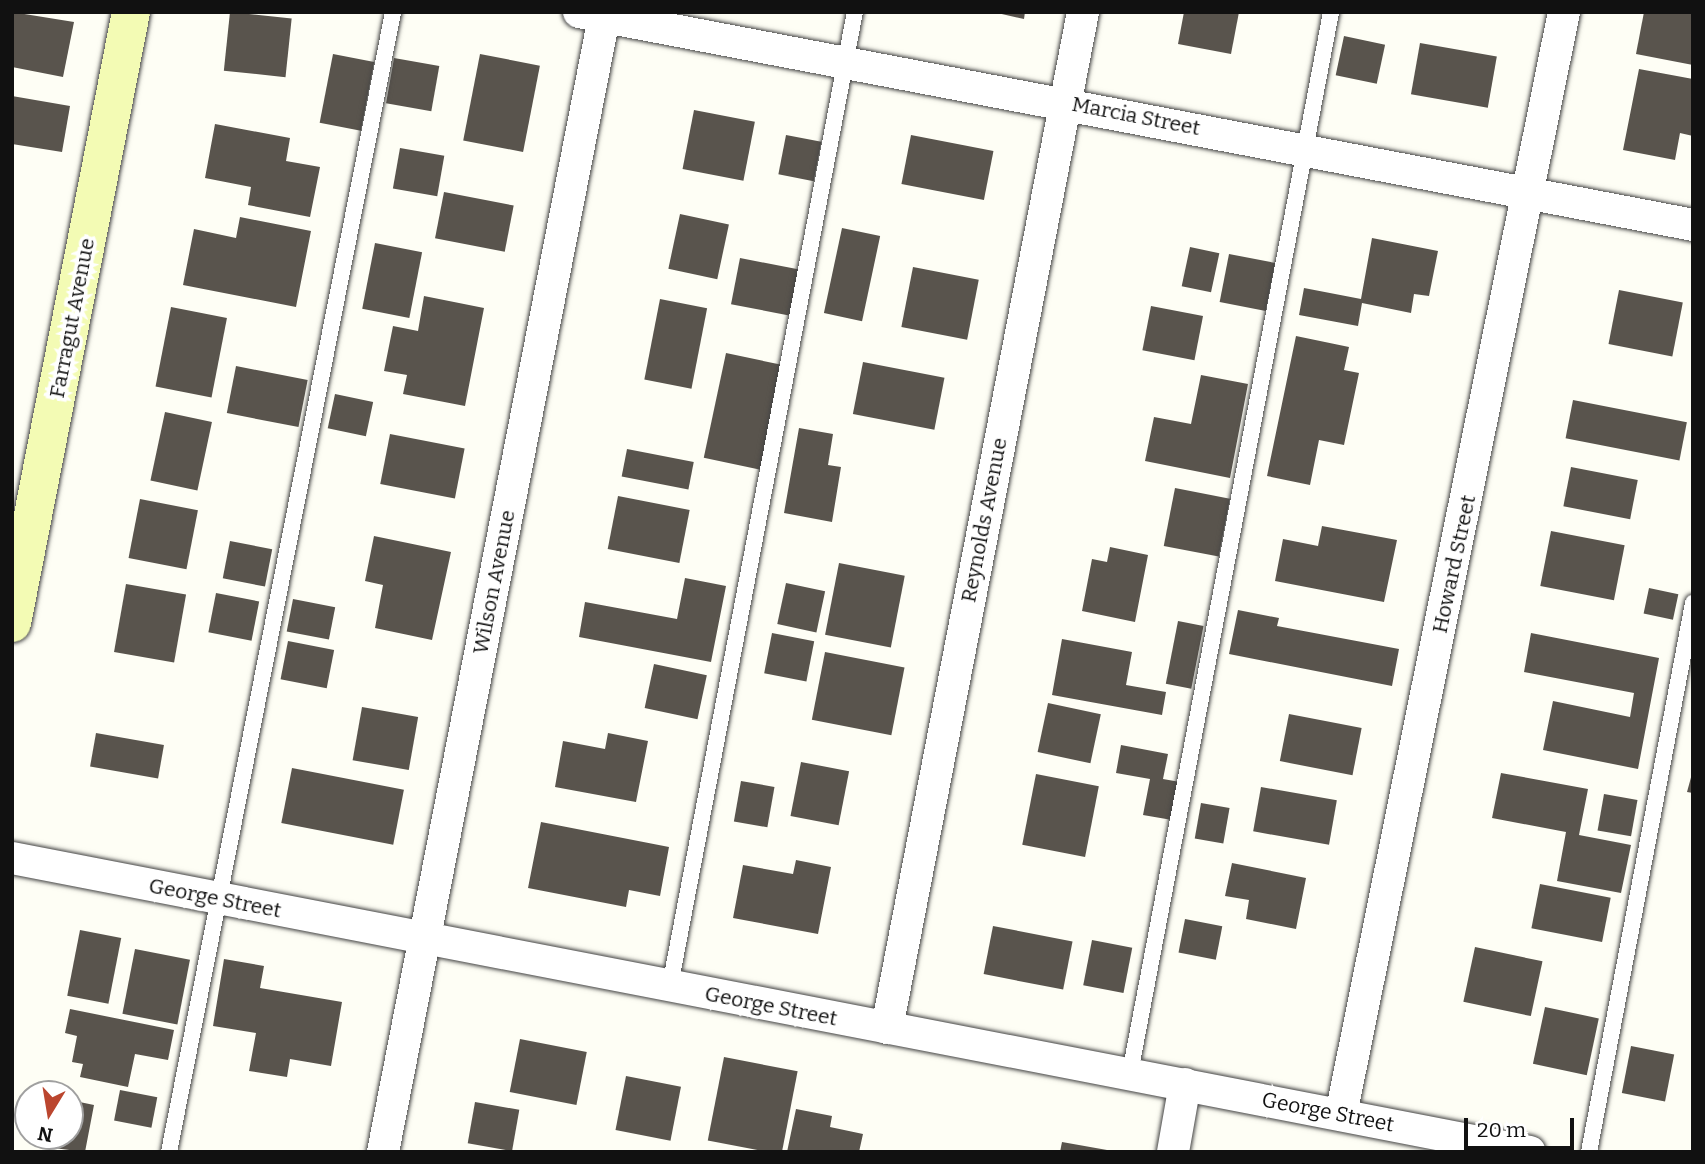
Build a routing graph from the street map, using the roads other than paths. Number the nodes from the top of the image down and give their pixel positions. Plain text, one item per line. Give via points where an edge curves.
1 (131, 12) edge
2 (393, 12) edge
3 (855, 12) edge
4 (1083, 12) edge
5 (1331, 12) edge
6 (1564, 12) edge
7 (596, 14) edge
8 (846, 61) junction
9 (1064, 102) junction
10 (1305, 149) junction
11 (1529, 194) junction
12 (1693, 225) edge
13 (1693, 603) edge
14 (12, 623) edge
15 (12, 858) edge
16 (218, 898) junction
17 (425, 940) junction
18 (670, 986) junction
19 (887, 1028) junction
20 (1130, 1073) junction
21 (1185, 1084) junction
22 (1341, 1115) junction
23 (169, 1152) edge
24 (383, 1152) edge
25 (1173, 1152) edge
26 (1530, 1152) edge
27 (1589, 1152) edge

1 - 14 street, Farragut Avenue
2 - 16 lane
3 - 8 lane
4 - 9 street, Reynolds Avenue
5 - 10 lane
6 - 11 street, Howard Street
7 - 8 street, Marcia Street
7 - 17 street, Wilson Avenue
8 - 9 street, Marcia Street
8 - 18 lane
9 - 10 street, Marcia Street
9 - 19 street, Reynolds Avenue
10 - 11 street, Marcia Street
10 - 20 lane
11 - 12 street, Marcia Street
11 - 22 street, Howard Street
13 - 27 lane
15 - 16 street, George Street
16 - 17 street, George Street
16 - 23 lane
17 - 18 street, George Street
17 - 24 street, Wilson Avenue
18 - 19 street, George Street
19 - 20 street, George Street
20 - 21 street, George Street
21 - 22 street, George Street
21 - 25 street
22 - 26 street, George Street

